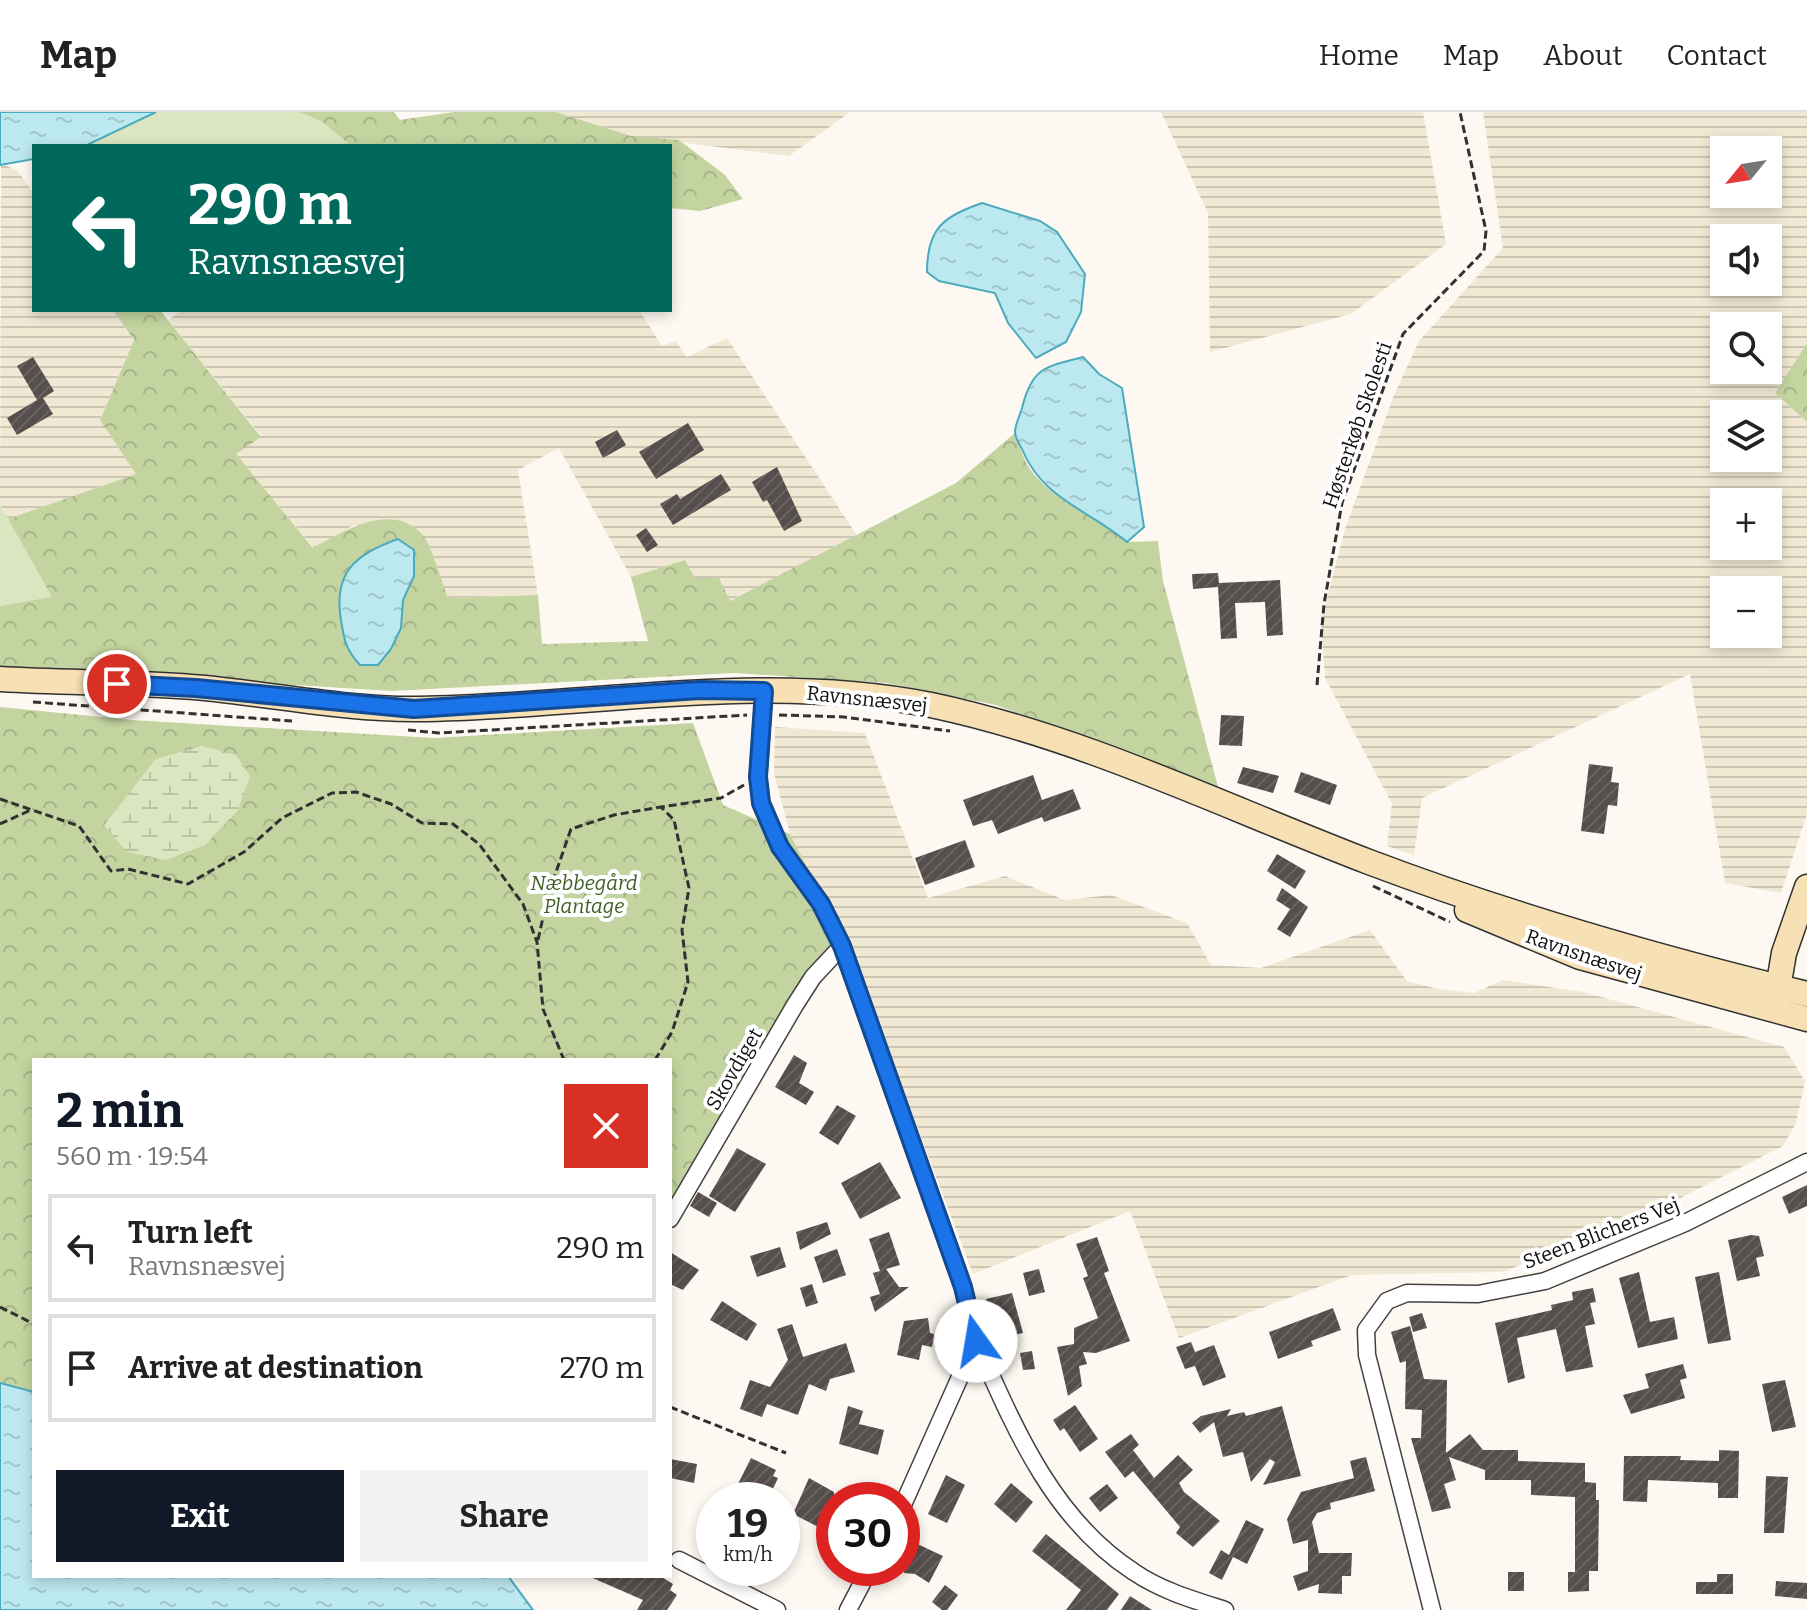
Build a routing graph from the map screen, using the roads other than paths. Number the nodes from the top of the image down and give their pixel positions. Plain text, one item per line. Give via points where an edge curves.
1 (0, 679) edge
2 (764, 691) junction
3 (1807, 887) edge
4 (842, 946) junction
5 (1807, 994) edge
6 (1776, 999) junction
7 (1807, 1019) edge
8 (1807, 1162) edge
9 (672, 1216) edge
10 (976, 1341) junction
11 (913, 1482) edge
12 (679, 1560) dead end
13 (861, 1586) edge
14 (777, 1610) edge
15 (848, 1610) edge
16 (1225, 1610) edge
17 (1432, 1610) edge

1 - 2 main road, Ravnsnæsvej via 196,688 414,709 700,690
2 - 4 street via 758,777 769,827 821,904
2 - 6 main road, Ravnsnæsvej via 926,704 1011,724 1580,957
3 - 6 main road via 1784,953
4 - 9 street, Skovdiget via 795,1005
4 - 10 street via 963,1287
5 - 6 main road, Ravnsnæsvej
6 - 7 main road, Ravnsnæsvej
8 - 17 street, Steen Blichers Vej via 1685,1223 1545,1281 1478,1294 1407,1293 1387,1301 1376,1314 1366,1330 1367,1355
10 - 11 street
10 - 16 street via 1017,1435 1078,1522 1135,1573
12 - 14 street
13 - 15 street

